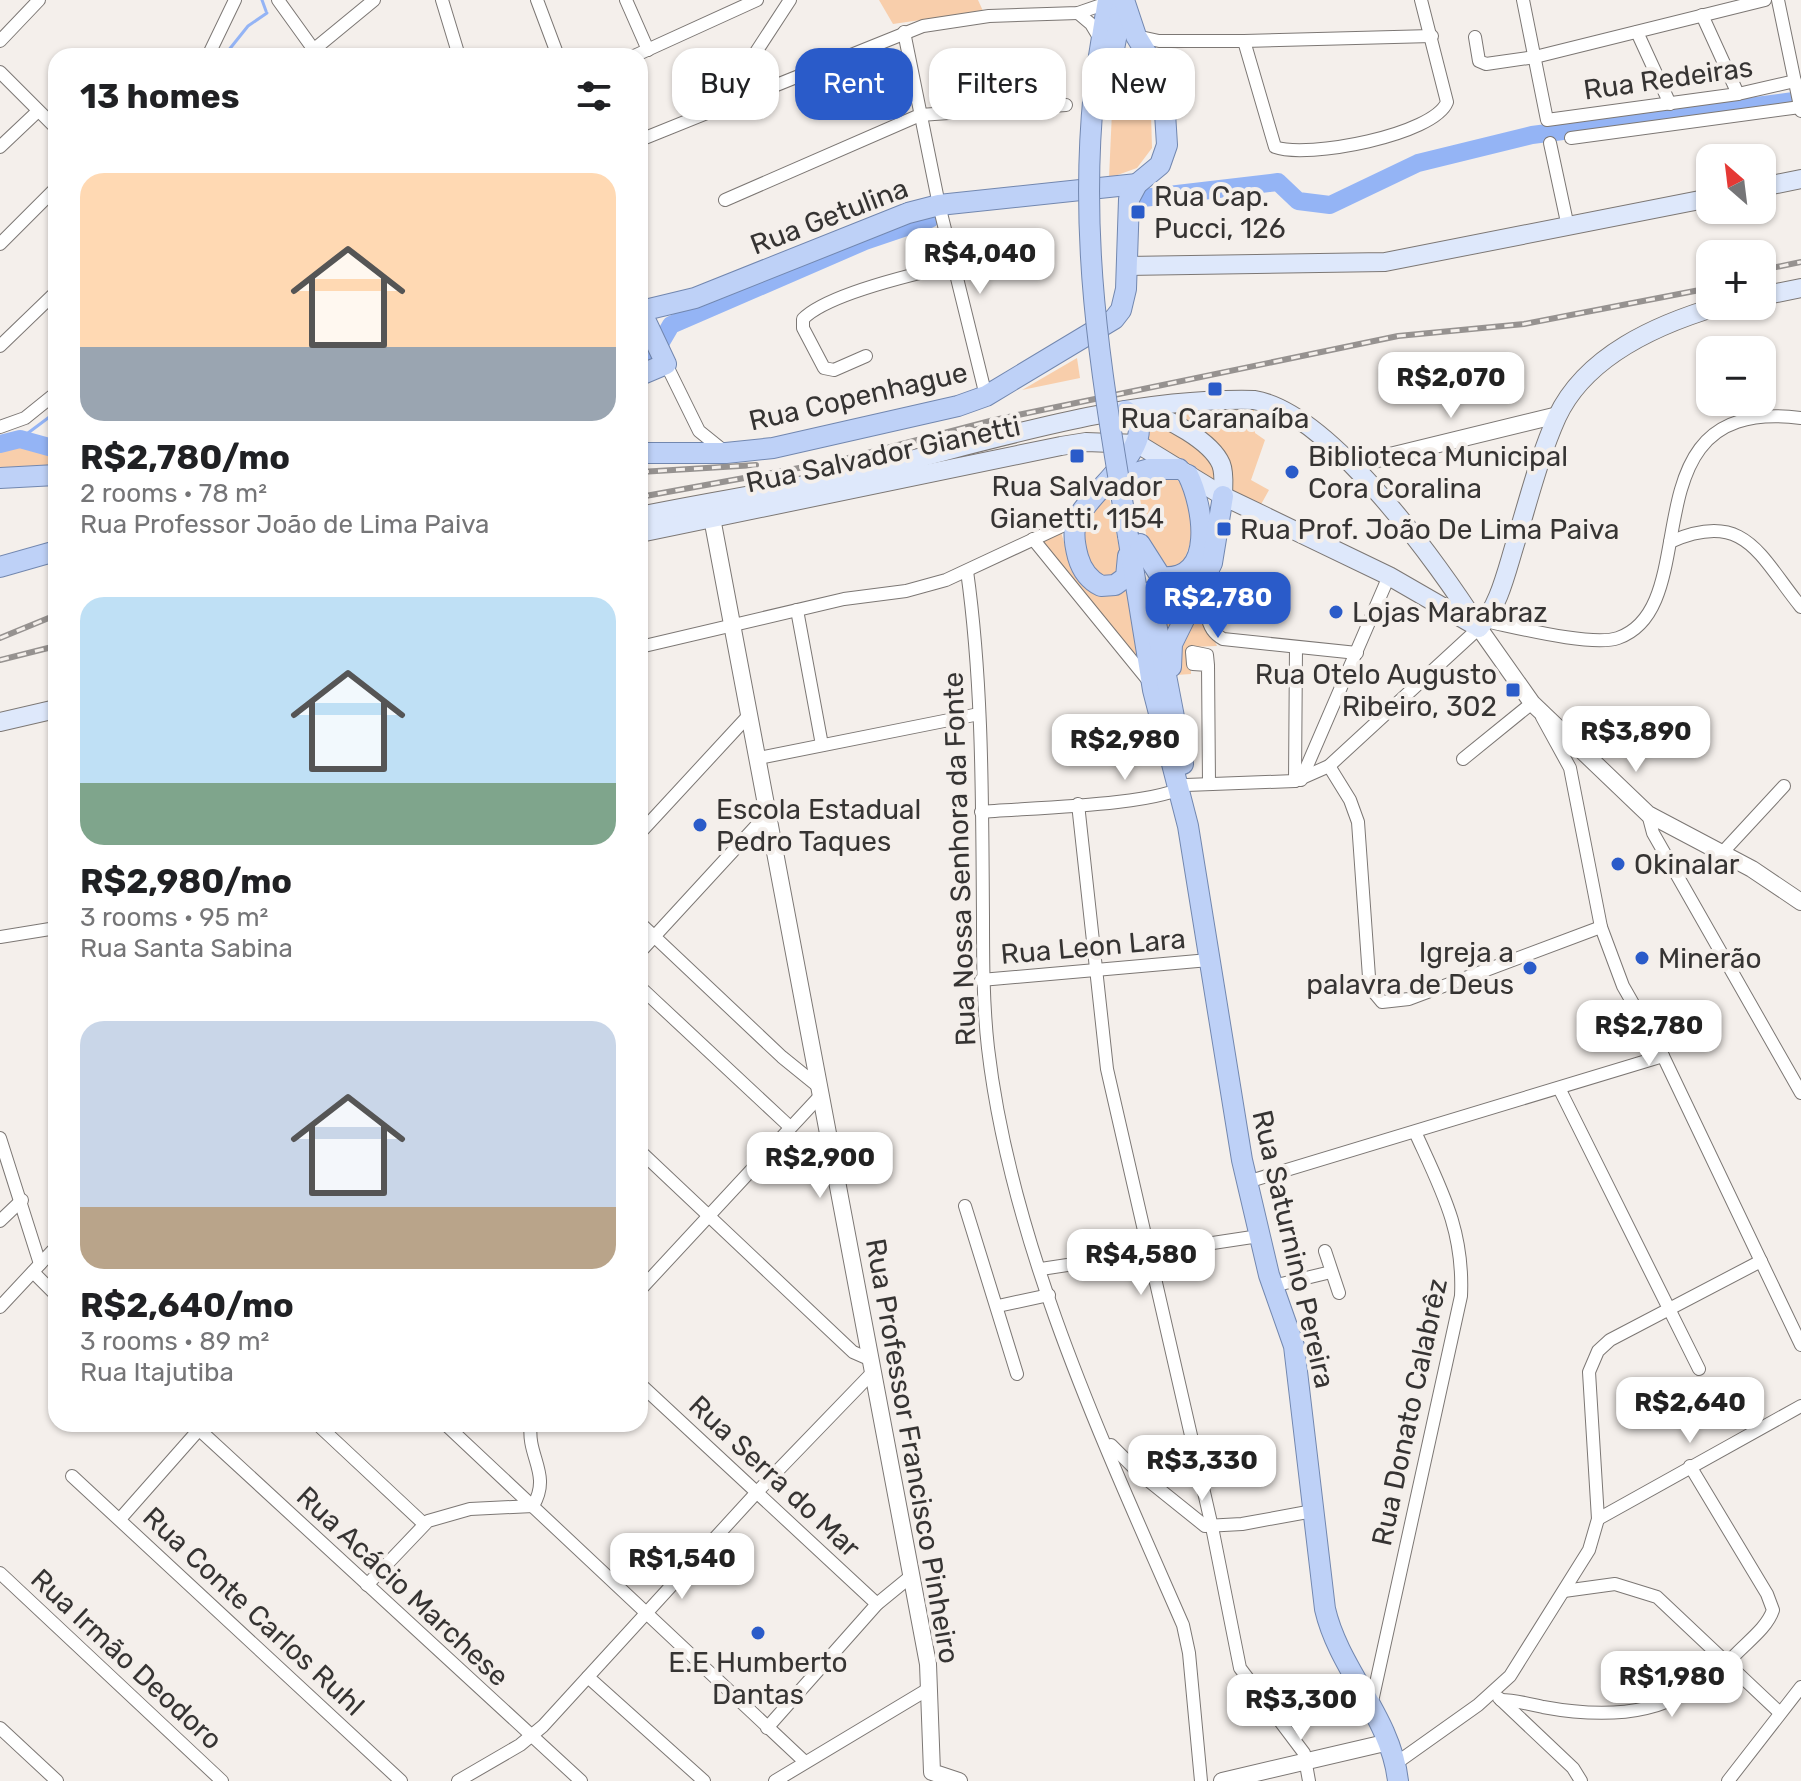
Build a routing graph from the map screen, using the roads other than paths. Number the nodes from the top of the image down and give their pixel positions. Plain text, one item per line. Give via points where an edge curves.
1 (39, 0) edge
2 (235, 0) edge
3 (278, 0) edge
4 (374, 0) edge
5 (442, 0) edge
6 (537, 0) edge
7 (626, 0) edge
8 (757, 0) edge
9 (790, 0) edge
10 (1054, 0) edge
11 (1421, 0) edge
12 (1523, 0) edge
13 (1765, 0) edge
14 (1778, 0) edge
15 (1116, 1) edge
16 (1078, 13) junction
17 (1054, 14) junction
18 (1702, 15) junction
19 (904, 32) junction
20 (1637, 32) junction
21 (1136, 36) junction
22 (1432, 36) junction
23 (1475, 37) dead end
24 (1100, 39) junction
25 (0, 41) edge
26 (1244, 41) junction
27 (212, 48) edge
28 (307, 48) edge
29 (316, 48) edge
30 (457, 48) edge
31 (555, 48) edge
32 (647, 48) edge
33 (759, 48) edge
34 (1101, 48) edge
35 (1109, 48) edge
36 (1144, 48) edge
37 (648, 50) edge
38 (1535, 57) junction
39 (0, 72) edge
40 (779, 82) edge
41 (1738, 94) junction
42 (1799, 99) edge
43 (1670, 104) junction
44 (38, 111) junction
45 (929, 114) edge
46 (920, 115) junction
47 (48, 120) edge
48 (687, 120) edge
49 (1098, 120) edge
50 (1166, 120) edge
51 (648, 137) edge
52 (1571, 138) dead end
53 (1550, 143) dead end
54 (0, 147) edge
55 (1801, 179) edge
56 (1137, 184) junction
57 (1776, 184) edge
58 (1113, 187) junction
59 (48, 196) edge
60 (725, 200) dead end
61 (1696, 201) edge
62 (939, 205) junction
63 (1126, 211) junction
64 (1568, 227) junction
65 (0, 244) edge
66 (954, 265) junction
67 (1126, 266) junction
68 (1801, 288) edge
69 (1776, 293) edge
70 (48, 299) edge
71 (648, 309) edge
72 (1696, 314) edge
73 (648, 330) edge
74 (3, 340) edge
75 (656, 348) edge
76 (866, 356) dead end
77 (986, 396) junction
78 (48, 399) edge
79 (1130, 410) junction
80 (1558, 415) junction
81 (1801, 418) edge
82 (0, 427) edge
83 (699, 431) junction
84 (1138, 444) junction
85 (684, 451) junction
86 (648, 453) edge
87 (726, 453) junction
88 (1353, 465) junction
89 (1184, 472) junction
90 (48, 475) edge
91 (0, 478) edge
92 (1106, 482) junction
93 (1223, 496) junction
94 (648, 515) edge
95 (712, 518) junction
96 (1077, 519) junction
97 (648, 531) edge
98 (1033, 539) junction
99 (1134, 539) junction
100 (1670, 542) junction
101 (48, 553) edge
102 (1212, 563) junction
103 (0, 567) edge
104 (967, 571) junction
105 (1389, 576) junction
106 (1801, 607) edge
107 (797, 610) junction
108 (1482, 624) junction
109 (732, 625) junction
110 (648, 645) edge
111 (1296, 647) junction
112 (1357, 653) junction
113 (1208, 665) dead end
114 (1161, 688) junction
115 (48, 703) edge
116 (1536, 708) junction
117 (48, 710) edge
118 (29, 714) junction
119 (750, 714) junction
120 (979, 714) junction
121 (0, 722) edge
122 (822, 745) junction
123 (1583, 751) junction
124 (759, 758) junction
125 (1463, 759) dead end
126 (1329, 766) junction
127 (1570, 768) junction
128 (1298, 780) junction
129 (1209, 783) junction
130 (1784, 786) dead end
131 (1182, 788) junction
132 (1078, 804) junction
133 (981, 812) junction
134 (768, 813) junction
135 (1648, 814) junction
136 (648, 824) edge
137 (1722, 853) junction
138 (1801, 902) edge
139 (1601, 927) junction
140 (648, 930) edge
141 (48, 931) edge
142 (654, 936) junction
143 (0, 937) edge
144 (648, 943) edge
145 (1209, 960) junction
146 (1095, 971) junction
147 (981, 980) junction
148 (648, 994) edge
149 (1663, 1056) junction
150 (1559, 1088) junction
151 (820, 1091) junction
152 (1801, 1093) edge
153 (790, 1127) junction
154 (1416, 1134) junction
155 (0, 1138) edge
156 (648, 1158) edge
157 (1247, 1182) junction
158 (22, 1200) junction
159 (965, 1206) dead end
160 (709, 1215) junction
161 (0, 1221) edge
162 (1259, 1236) junction
163 (1325, 1251) dead end
164 (1149, 1252) junction
165 (48, 1255) edge
166 (1761, 1261) junction
167 (36, 1268) junction
168 (1041, 1269) junction
169 (1331, 1272) junction
170 (648, 1281) edge
171 (48, 1284) edge
172 (1273, 1286) junction
173 (1339, 1293) dead end
174 (1049, 1295) junction
175 (998, 1306) junction
176 (0, 1307) edge
177 (1669, 1310) junction
178 (1801, 1345) edge
179 (870, 1366) junction
180 (1699, 1369) dead end
181 (1017, 1374) dead end
182 (648, 1391) edge
183 (1801, 1406) edge
184 (193, 1432) edge
185 (204, 1432) edge
186 (326, 1432) edge
187 (454, 1432) edge
188 (531, 1432) edge
189 (1106, 1440) junction
190 (1690, 1466) junction
191 (72, 1476) dead end
192 (758, 1491) junction
193 (533, 1506) junction
194 (1313, 1511) junction
195 (120, 1519) junction
196 (1598, 1519) junction
197 (424, 1524) junction
198 (1212, 1527) junction
199 (0, 1573) edge
200 (910, 1577) junction
201 (367, 1585) junction
202 (1564, 1591) junction
203 (877, 1604) junction
204 (646, 1614) junction
205 (1727, 1663) junction
206 (588, 1677) junction
207 (1801, 1687) edge
208 (930, 1688) junction
209 (1497, 1696) junction
210 (1371, 1706) junction
211 (1780, 1713) junction
212 (0, 1728) edge
213 (767, 1728) junction
214 (532, 1736) junction
215 (1389, 1742) junction
216 (805, 1762) junction
217 (1306, 1762) junction
218 (1397, 1773) edge
219 (932, 1776) edge
220 (57, 1781) edge
221 (222, 1781) edge
222 (401, 1781) edge
223 (458, 1781) edge
224 (581, 1781) edge
225 (704, 1781) edge
226 (775, 1781) edge
227 (959, 1781) edge
228 (1201, 1781) edge
229 (1222, 1781) edge
230 (1309, 1781) edge
231 (1581, 1781) edge
232 (1728, 1781) edge

1 - 25 street
2 - 27 street
3 - 28 street
4 - 29 street
5 - 30 street
6 - 31 street
7 - 32 street
8 - 37 street
9 - 33 street
10 - 17 street
11 - 22 street
12 - 38 street
13 - 18 street
14 - 42 street
15 - 16 street
15 - 21 main road
15 - 24 main road
15 - 35 main road
16 - 17 street
16 - 24 street
17 - 19 street via 989,16
18 - 20 street
18 - 41 street
19 - 40 street
19 - 46 street
20 - 38 street
20 - 43 street
21 - 26 street
21 - 36 main road
22 - 26 street
22 - 26 street via 1447,95 1438,114 1364,142 1288,150 1275,147
23 - 38 street via 1483,64
24 - 34 main road
38 - 43 street, Rua Redeiras via 1547,120
39 - 44 street
41 - 42 street, Rua Redeiras
41 - 43 street, Rua Redeiras
42 - 52 street, Rua Redeiras
44 - 47 street
44 - 54 street
45 - 46 street
46 - 60 street
46 - 62 street
48 - 51 street
49 - 99 main road, Rua Saturnino Pereira, bridge via 1088,181 1090,288
50 - 56 main road via 1167,145 1160,165
53 - 64 street
55 - 57 main road
56 - 58 main road, Rua Getulina
56 - 63 main road
58 - 62 main road, Rua Getulina
58 - 63 main road
59 - 65 street
61 - 64 main road
62 - 66 street
62 - 71 main road, Rua Getulina via 695,298
63 - 67 main road
64 - 67 main road via 1385,262
66 - 76 street via 876,286 803,319 824,368 834,370
66 - 77 street
67 - 77 main road, Rua Copenhague via 1124,299 1114,319
68 - 69 main road
70 - 74 street
72 - 80 main road via 1659,328 1605,360 1584,378
73 - 75 main road
75 - 83 street
77 - 87 main road, Rua Copenhague via 823,438
78 - 82 street via 25,418
79 - 84 main road via 1141,425
79 - 88 main road via 1265,402 1321,437
79 - 93 main road via 1166,418 1216,456 1223,469
79 - 94 main road, Rua Salvador Gianetti via 799,487
80 - 88 street
80 - 108 main road via 1499,593
81 - 100 street via 1762,415 1721,429 1708,440 1686,472
83 - 85 street via 693,446
83 - 87 street
84 - 89 main road
84 - 92 main road
84 - 95 main road, Rua Salvador Gianetti via 1061,446
85 - 86 main road, Rua Copenhague
85 - 87 main road, Rua Copenhague
88 - 108 main road
89 - 92 main road via 1149,469
89 - 93 main road
89 - 99 main road via 1202,515 1200,550 1192,565 1182,574 1161,577
90 - 91 main road
92 - 96 main road
93 - 102 main road
93 - 105 main road
95 - 97 main road, Rua Salvador Gianetti
95 - 109 street, Rua Professor Francisco Pinheiro
96 - 98 street
96 - 99 main road via 1080,565 1101,586 1126,577
98 - 104 street
98 - 114 street, Rua Saturnino Pereira
99 - 114 main road, Rua Saturnino Pereira
100 - 106 street via 1714,529 1740,536
100 - 108 street via 1652,608 1632,631 1616,639
101 - 103 main road
102 - 111 street via 1207,619 1214,634
102 - 114 main road via 1172,644
104 - 107 street via 906,591
104 - 120 street, Rua Nossa Senhora da Fonte
105 - 108 main road
105 - 112 street
107 - 109 street
107 - 122 street
108 - 116 street
108 - 126 street
109 - 110 street
109 - 119 street, Rua Professor Francisco Pinheiro
111 - 112 street
111 - 128 street
112 - 128 street
113 - 129 street
114 - 131 main road, Rua Saturnino Pereira
115 - 118 main road
116 - 123 street
116 - 125 street
116 - 127 street
117 - 118 main road
118 - 121 main road
119 - 124 street, Rua Professor Francisco Pinheiro
119 - 136 street
120 - 122 street
120 - 133 street, Rua Nossa Senhora da Fonte
122 - 124 street
123 - 127 street via 1572,758
123 - 135 street
124 - 134 street, Rua Professor Francisco Pinheiro
126 - 128 street
126 - 139 street via 1358,822 1369,977 1382,1002 1409,999
127 - 139 street
128 - 129 street
129 - 131 street
130 - 137 street
131 - 132 street via 1141,799
131 - 145 main road, Rua Saturnino Pereira
132 - 133 street
132 - 146 street
133 - 147 street, Rua Nossa Senhora da Fonte
134 - 142 street
134 - 151 street, Rua Professor Francisco Pinheiro
135 - 137 street
135 - 152 street via 1653,833
137 - 138 street
139 - 149 street via 1623,986
140 - 142 street
141 - 143 street
142 - 144 street
142 - 151 street
145 - 146 street, Rua Leon Lara
145 - 157 main road, Rua Saturnino Pereira
146 - 147 street, Rua Leon Lara
146 - 164 street via 1107,1069
147 - 168 street, Rua Nossa Senhora da Fonte via 998,1118
148 - 153 street
149 - 150 street
149 - 166 street
150 - 154 street
150 - 177 street
151 - 153 street
151 - 179 street, Rua Professor Francisco Pinheiro
153 - 160 street
154 - 157 street
154 - 210 street, Rua Donato Calabrêz via 1455,1221 1461,1296
155 - 158 street
156 - 160 street
157 - 162 main road, Rua Saturnino Pereira
158 - 161 street
158 - 167 street
159 - 175 street
160 - 170 street
160 - 179 street
162 - 164 street
162 - 172 main road, Rua Saturnino Pereira
163 - 169 street
164 - 168 street
164 - 198 street
165 - 167 street
166 - 177 street
166 - 178 street
167 - 171 street
167 - 176 street
168 - 174 street, Rua Nossa Senhora da Fonte
169 - 172 street
169 - 173 street
172 - 194 main road, Rua Saturnino Pereira via 1294,1346
174 - 175 street
174 - 189 street, Rua Nossa Senhora da Fonte
175 - 181 street
177 - 180 street
177 - 196 street via 1605,1343 1592,1361
179 - 192 street
179 - 200 street, Rua Professor Francisco Pinheiro
182 - 192 street, Rua Serra do Mar
183 - 190 street
184 - 195 street
185 - 201 street, Rua Acácio Marchese
186 - 197 street
187 - 193 street
188 - 193 street via 542,1482
189 - 198 street via 1196,1522
189 - 228 street, Rua Nossa Senhora da Fonte via 1186,1636
190 - 196 street
190 - 205 street via 1772,1604 1771,1615
191 - 195 street, Rua Conte Carlos Ruhl
192 - 203 street, Rua Serra do Mar
192 - 204 street
193 - 197 street via 459,1511
193 - 204 street
194 - 198 street
194 - 210 main road, Rua Saturnino Pereira via 1328,1622
195 - 222 street, Rua Conte Carlos Ruhl
196 - 202 street via 1589,1550
197 - 201 street
198 - 217 street via 1240,1668
199 - 221 street, Rua Irmão Deodoro
200 - 203 street
200 - 208 street, Rua Professor Francisco Pinheiro
201 - 214 street, Rua Acácio Marchese
202 - 205 street via 1615,1584 1644,1590 1675,1610
202 - 209 street
203 - 213 street
204 - 206 street
204 - 213 street
205 - 209 street via 1677,1699 1629,1713 1602,1714
205 - 211 street
206 - 214 street
206 - 225 street
207 - 211 street
208 - 216 street
208 - 219 street, Rua Professor Francisco Pinheiro
209 - 218 street
209 - 231 street
210 - 215 main road, Rua Saturnino Pereira
211 - 232 street
212 - 220 street
213 - 216 street
214 - 223 street
214 - 224 street, Rua Acácio Marchese
215 - 217 street
215 - 218 main road, Rua Saturnino Pereira
216 - 226 street
217 - 229 street
217 - 230 street
219 - 227 street

